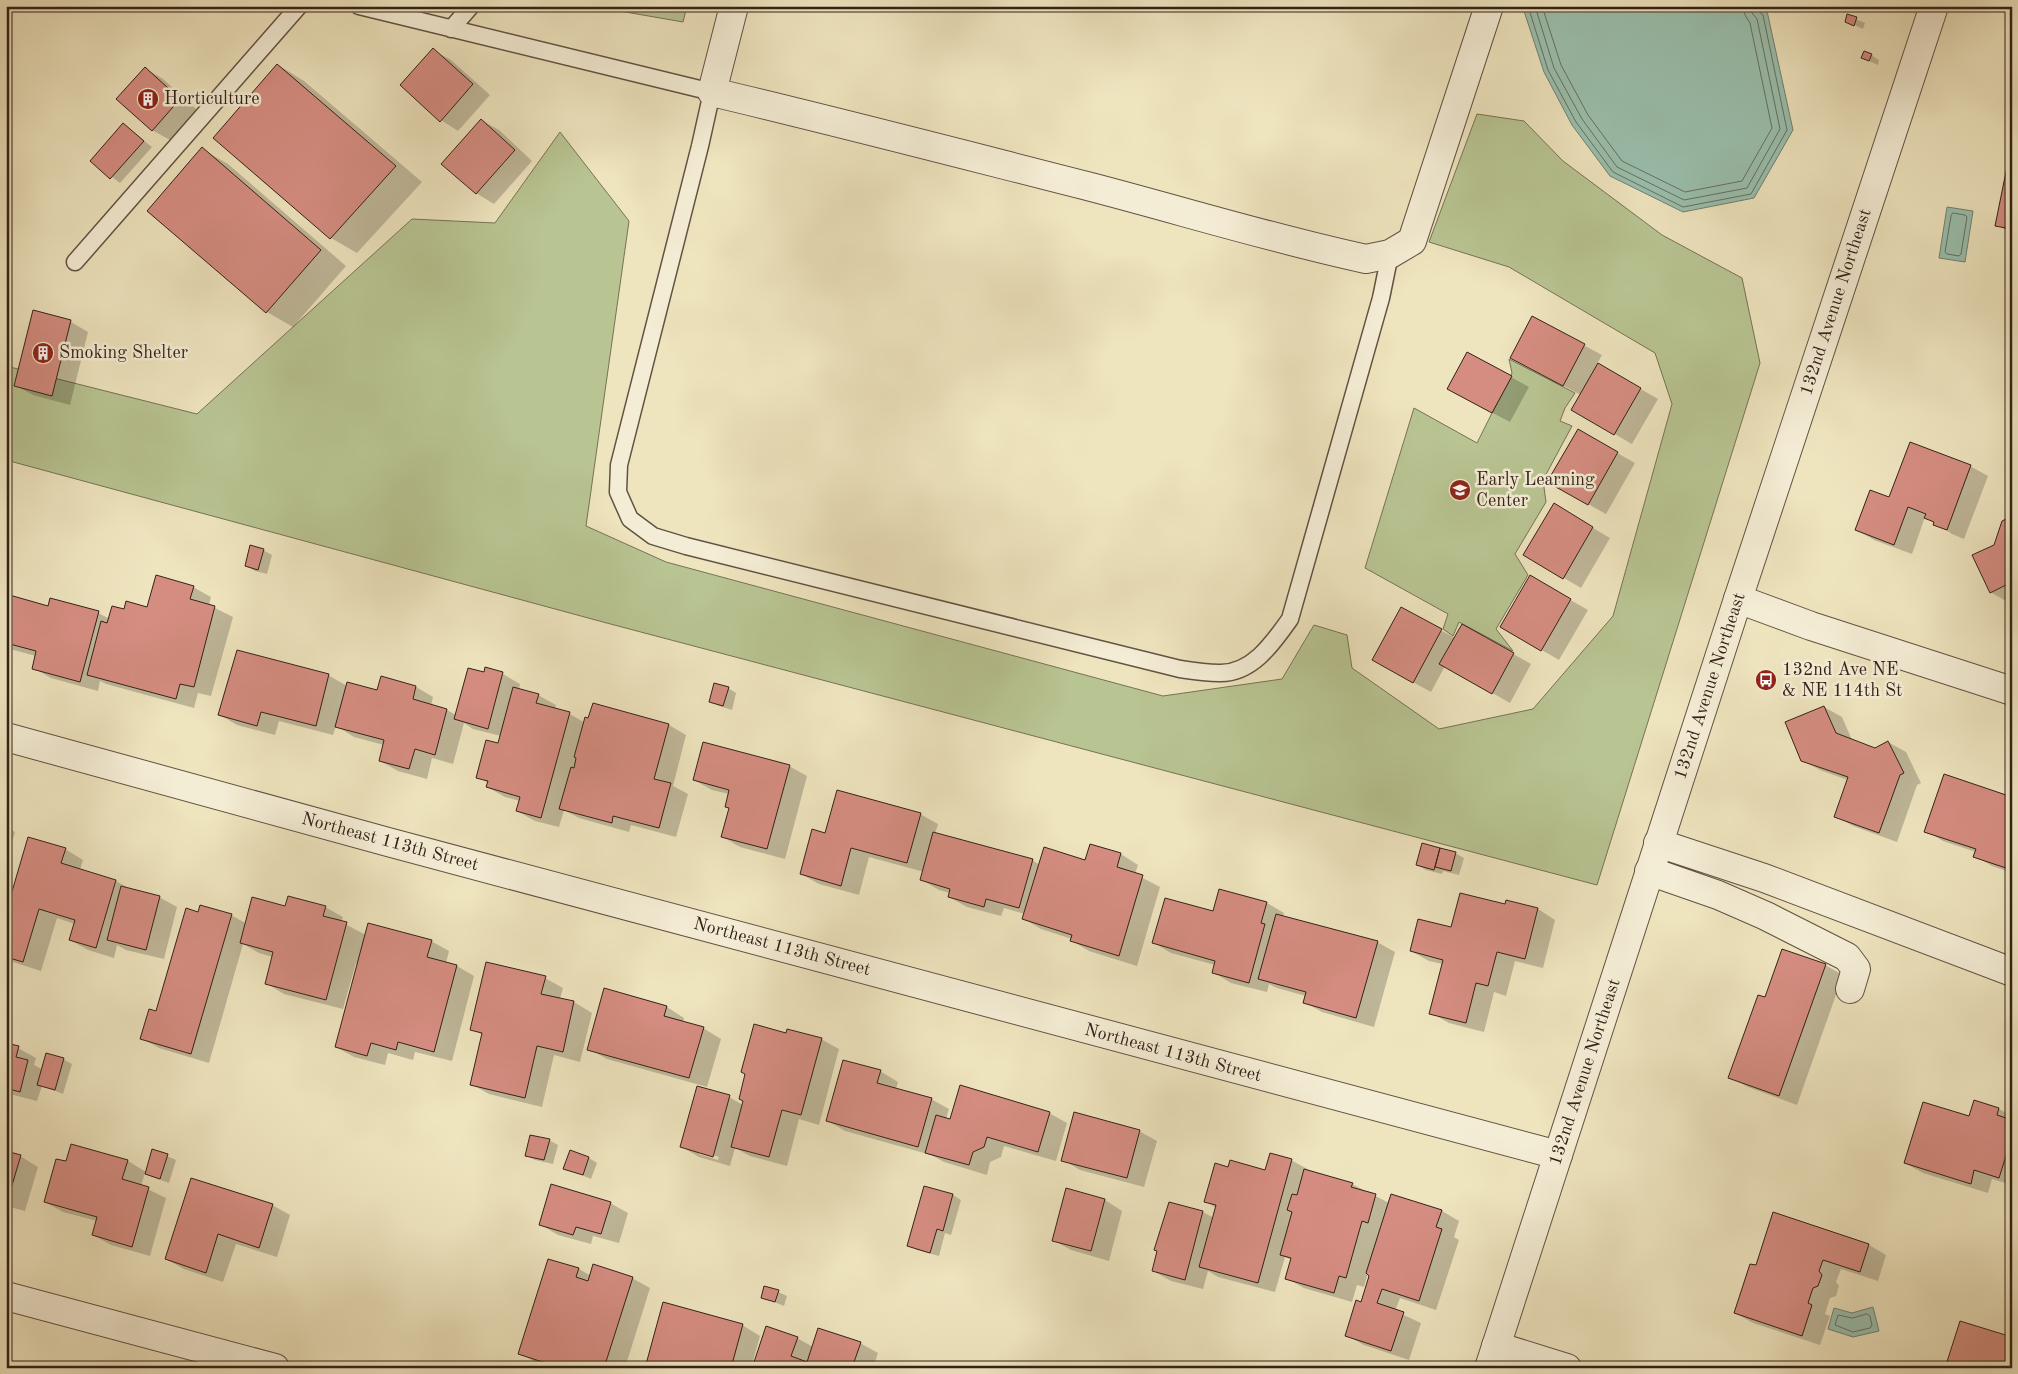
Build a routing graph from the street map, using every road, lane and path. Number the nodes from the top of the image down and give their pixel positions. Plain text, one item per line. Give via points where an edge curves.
1 (299, 6) edge
2 (359, 6) edge
3 (471, 6) edge
4 (734, 6) edge
5 (1489, 6) edge
6 (1934, 6) edge
7 (452, 29) junction
8 (712, 92) junction
9 (1390, 254) junction
10 (75, 262) dead end
11 (1738, 600) junction
12 (2012, 691) edge
13 (6, 737) edge
14 (1658, 843) junction
15 (1649, 871) junction
16 (2012, 972) edge
17 (1850, 990) dead end
18 (1558, 1155) junction
19 (6, 1296) edge
20 (1493, 1357) edge
21 (275, 1368) edge
22 (1567, 1368) edge

1 - 10 lane
2 - 7 lane
3 - 7 lane
4 - 8 street
5 - 9 street via 1412,241
6 - 11 street, 132nd Avenue Northeast
7 - 8 lane
8 - 9 street via 1338,253 1366,259
8 - 9 lane via 620,465 618,492 630,519 653,536 686,546 1180,669 1221,674 1243,669 1272,646 1290,619 1381,298
11 - 12 street
11 - 14 street, 132nd Avenue Northeast
13 - 18 street, Northeast 113th Street
14 - 15 street, 132nd Avenue Northeast
14 - 16 street via 1764,878
15 - 17 street via 1758,912 1847,957 1856,969
15 - 18 street, 132nd Avenue Northeast
18 - 20 street, 132nd Avenue Northeast
19 - 21 street
20 - 22 street

